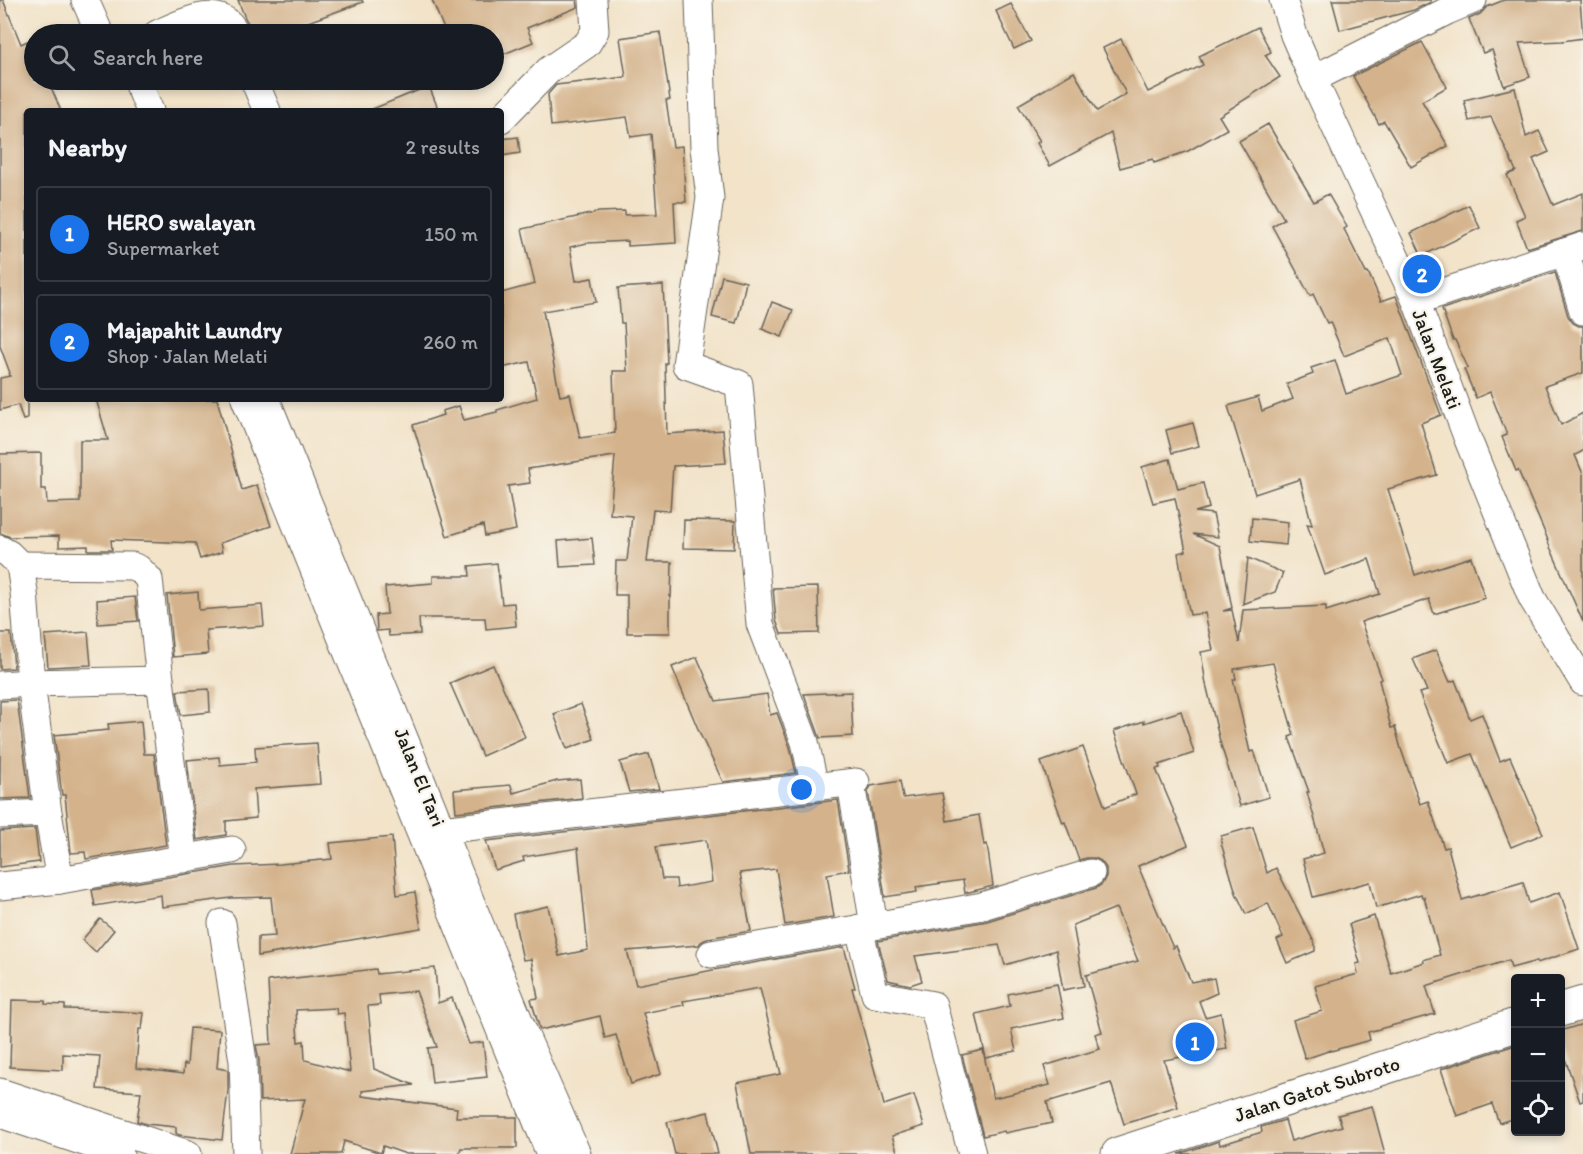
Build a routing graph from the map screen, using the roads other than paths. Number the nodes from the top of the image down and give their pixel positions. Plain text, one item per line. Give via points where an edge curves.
1 (85, 0) edge
2 (105, 0) edge
3 (593, 0) edge
4 (699, 0) edge
5 (1283, 0) edge
6 (1473, 0) edge
7 (96, 24) edge
8 (115, 24) edge
9 (180, 24) edge
10 (230, 24) edge
11 (1313, 79) junction
12 (123, 90) edge
13 (141, 90) edge
14 (258, 90) edge
15 (130, 108) edge
16 (149, 108) edge
17 (266, 108) edge
18 (504, 116) edge
19 (1574, 249) edge
20 (1416, 302) junction
21 (1583, 311) edge
22 (246, 402) edge
23 (267, 402) edge
24 (10, 557) edge
25 (332, 588) junction
26 (1582, 679) edge
27 (160, 680) junction
28 (31, 683) junction
29 (0, 685) edge
30 (814, 787) junction
31 (48, 813) junction
32 (0, 815) edge
33 (441, 830) junction
34 (232, 850) dead end
35 (184, 859) junction
36 (1091, 873) dead end
37 (60, 880) junction
38 (0, 886) edge
39 (222, 923) dead end
40 (866, 927) junction
41 (711, 954) dead end
42 (1583, 1003) edge
43 (1565, 1008) edge
44 (1511, 1026) edge
45 (0, 1092) edge
46 (0, 1114) edge
47 (120, 1154) edge
48 (188, 1154) edge
49 (246, 1154) edge
50 (550, 1154) edge
51 (577, 1154) edge
52 (972, 1154) edge
53 (1118, 1154) edge

1 - 7 street
2 - 8 street
3 - 18 street via 595,32 587,44 549,70
4 - 30 street via 704,148 710,198 686,365 739,384 760,624 805,742
5 - 11 street, Jalan Melati
6 - 11 street
9 - 10 street via 207,16 219,16
11 - 20 street, Jalan Melati
12 - 15 street
13 - 16 street
14 - 17 street
19 - 20 street
19 - 21 street
20 - 26 street, Jalan Melati via 1532,598
22 - 25 street, Jalan El Tari
23 - 25 street, Jalan El Tari
24 - 27 street via 132,566 145,573 149,579
24 - 28 street via 24,592
25 - 33 street, Jalan El Tari
25 - 50 street, Jalan El Tari
27 - 28 street
27 - 35 street
28 - 29 street
28 - 31 street
30 - 33 street
30 - 40 street via 854,782
31 - 32 street
31 - 37 street
33 - 51 street, Jalan El Tari
34 - 35 street
35 - 37 street
36 - 40 street via 982,906
37 - 38 street
39 - 49 street via 243,1061
40 - 41 street
40 - 52 street via 875,994 933,1005
42 - 43 highway
44 - 53 highway, Jalan Gatot Subroto
45 - 48 street
46 - 47 street

